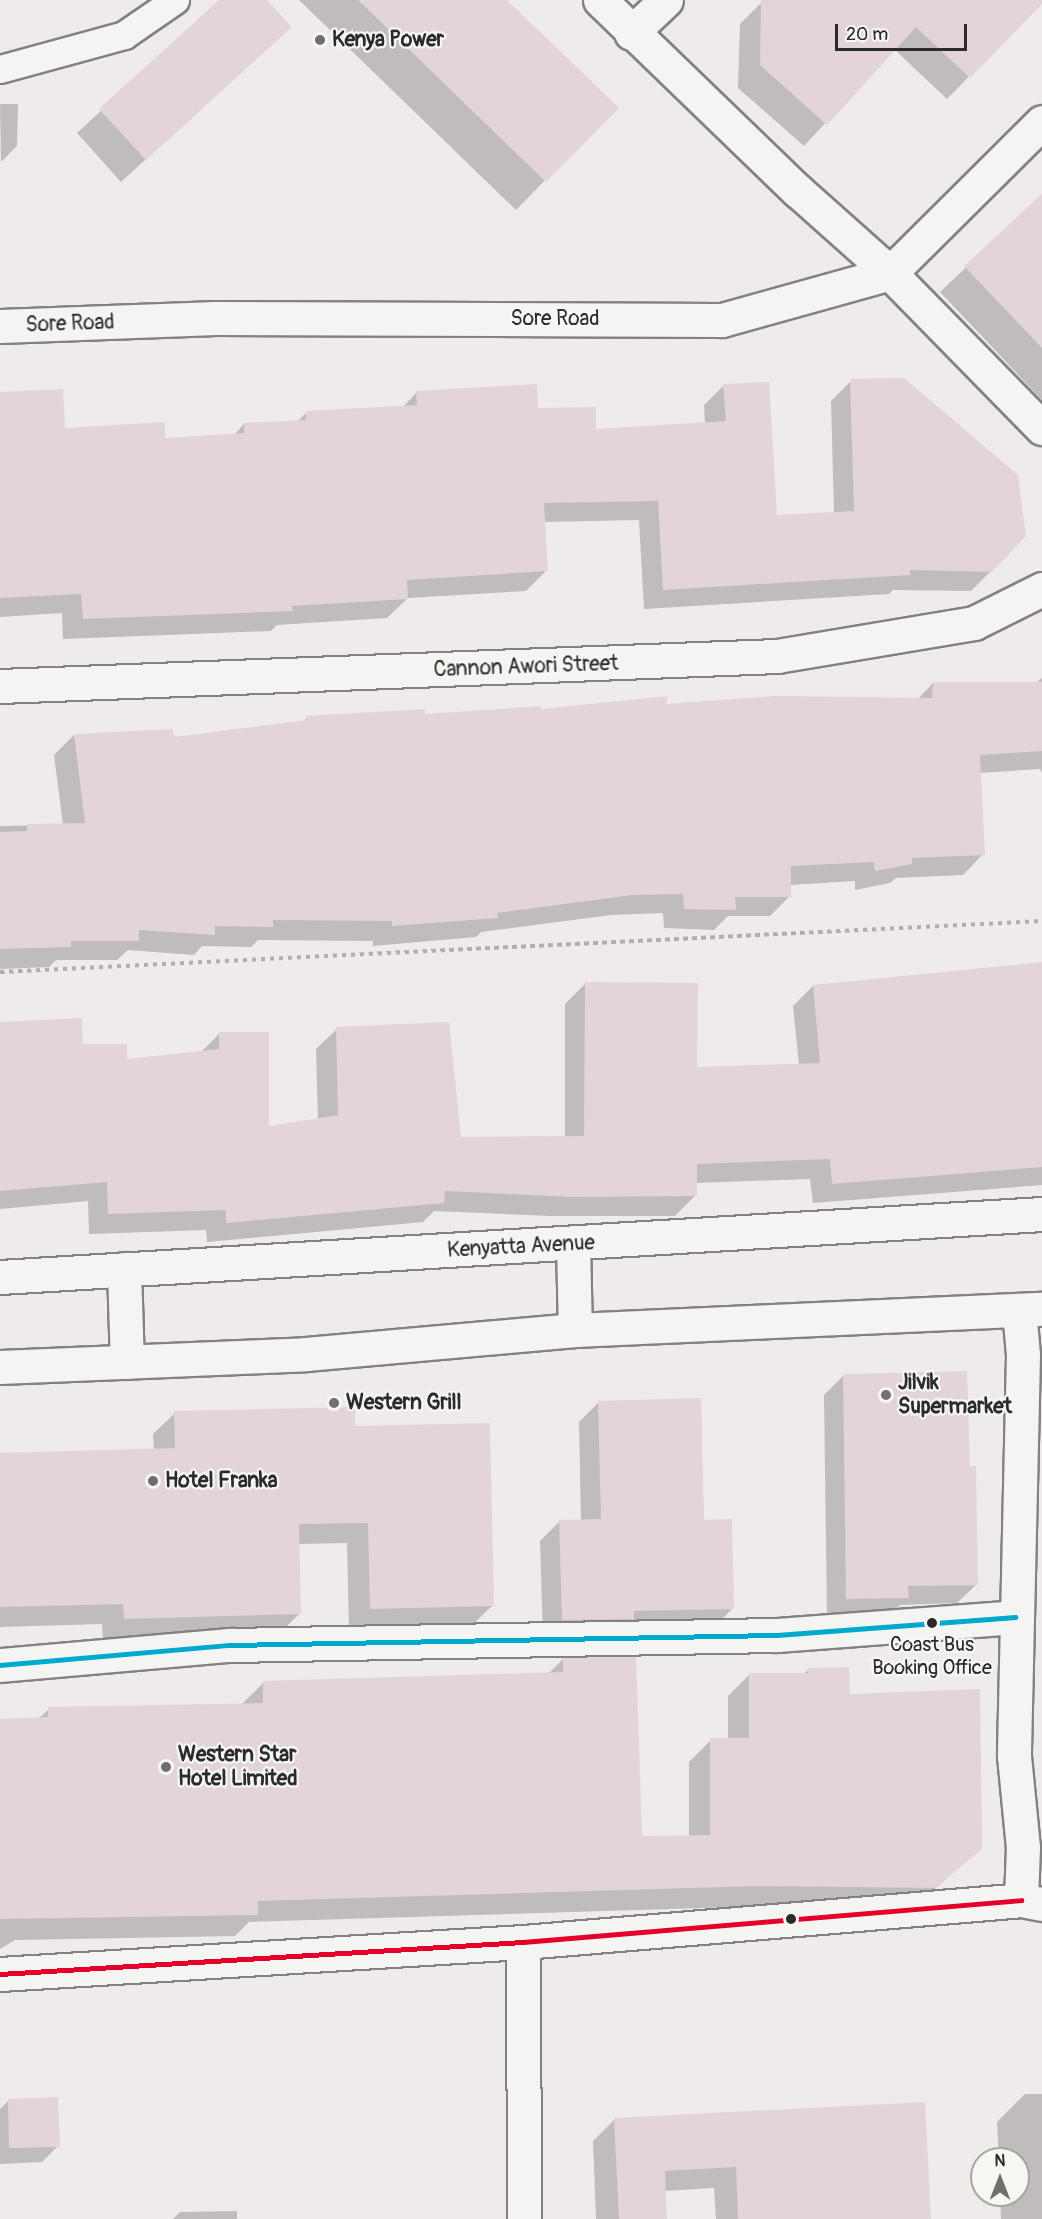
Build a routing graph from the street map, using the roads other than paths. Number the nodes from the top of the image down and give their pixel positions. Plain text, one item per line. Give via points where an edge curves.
1 (175, 0) edge
2 (600, 0) edge
3 (666, 0) edge
4 (631, 33) junction
5 (0, 69) edge
6 (1042, 122) edge
7 (890, 273) junction
8 (0, 327) edge
9 (1042, 428) edge
10 (1042, 589) edge
11 (0, 686) edge
12 (1042, 1214) edge
13 (573, 1244) junction
14 (124, 1269) junction
15 (0, 1277) edge
16 (1031, 1309) edge
17 (575, 1330) junction
18 (126, 1362) junction
19 (0, 1367) edge
20 (1015, 1617) junction
21 (0, 1665) edge
22 (1032, 1902) edge
23 (523, 1942) junction
24 (0, 1974) edge
25 (524, 2219) edge

1 - 5 lane via 124,35
2 - 4 main road
3 - 4 main road
4 - 7 main road
6 - 7 main road, Sore Road
7 - 8 main road, Sore Road via 722,320 216,318
7 - 9 main road
10 - 11 main road, Cannon Awori Street via 974,623 777,657
12 - 13 main road, Kenyatta Avenue
13 - 14 main road, Kenyatta Avenue
13 - 17 main road
14 - 15 main road, Kenyatta Avenue
14 - 18 main road
16 - 17 main road
16 - 20 main road via 1023,1355
17 - 18 main road via 306,1354
18 - 19 main road
20 - 21 main road via 777,1635 231,1645
20 - 22 main road via 1014,1755
22 - 23 main road
23 - 24 main road
23 - 25 main road

